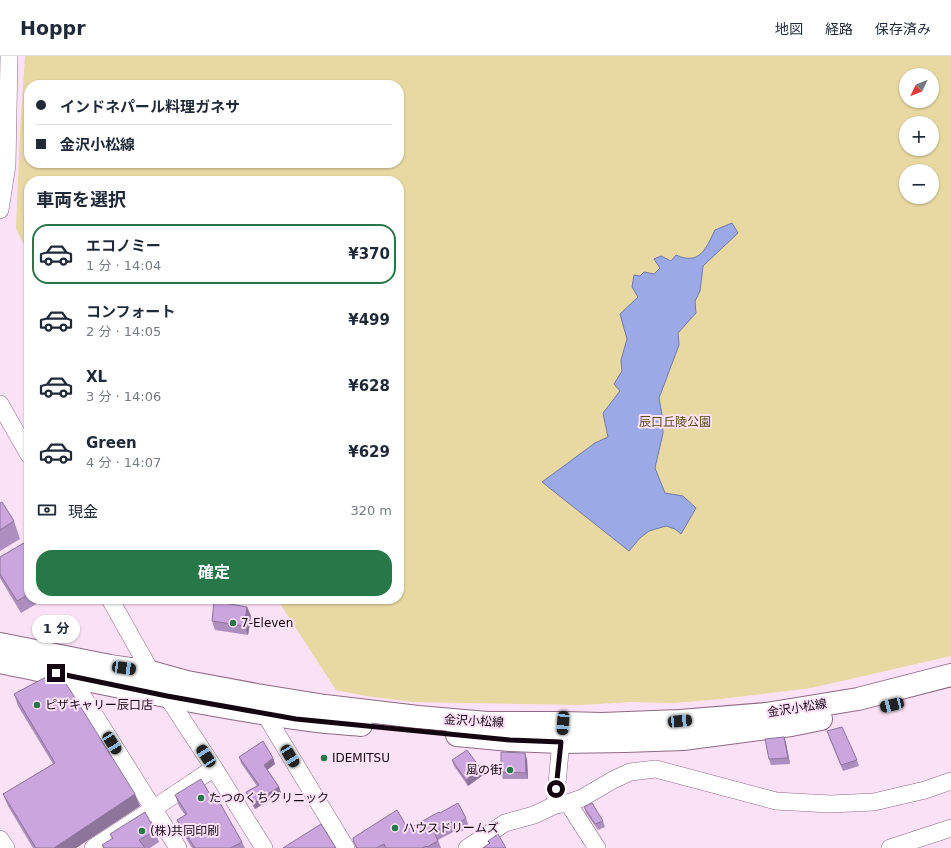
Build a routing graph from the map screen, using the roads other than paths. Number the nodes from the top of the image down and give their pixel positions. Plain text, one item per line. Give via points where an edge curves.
1 (9, 56) edge
2 (4, 164) edge
3 (0, 210) edge
4 (0, 404) edge
5 (24, 446) edge
6 (113, 604) edge
7 (0, 644) edge
8 (0, 662) edge
9 (151, 672) junction
10 (951, 675) edge
11 (70, 676) junction
12 (951, 690) edge
13 (167, 696) junction
14 (265, 714) junction
15 (562, 732) junction
16 (214, 768) junction
17 (951, 781) edge
18 (561, 804) junction
19 (153, 809) junction
20 (951, 828) edge
21 (0, 839) edge
22 (6, 848) edge
23 (93, 848) edge
24 (178, 848) edge
25 (264, 848) edge
26 (346, 848) edge
27 (467, 848) edge
28 (597, 848) edge
29 (890, 848) edge

1 - 2 street
2 - 3 street
4 - 5 street
6 - 9 street
7 - 9 main road, 金沢小松線
8 - 11 main road, 金沢小松線
9 - 13 street
9 - 15 main road, 金沢小松線 via 188,682 325,706
10 - 15 main road, 金沢小松線 via 858,699 766,714 602,724
11 - 13 main road, 金沢小松線
11 - 19 street
12 - 15 main road, 金沢小松線 via 791,725 684,739 625,741
13 - 14 main road, 金沢小松線
13 - 16 street
14 - 15 main road, 金沢小松線 via 510,740
14 - 26 street
15 - 18 street
16 - 19 street
16 - 25 street
17 - 18 street via 874,802 830,804 776,801 656,770 630,772 582,798
18 - 27 street via 505,823
18 - 28 street
19 - 23 street
19 - 24 street
20 - 29 street
21 - 22 street

